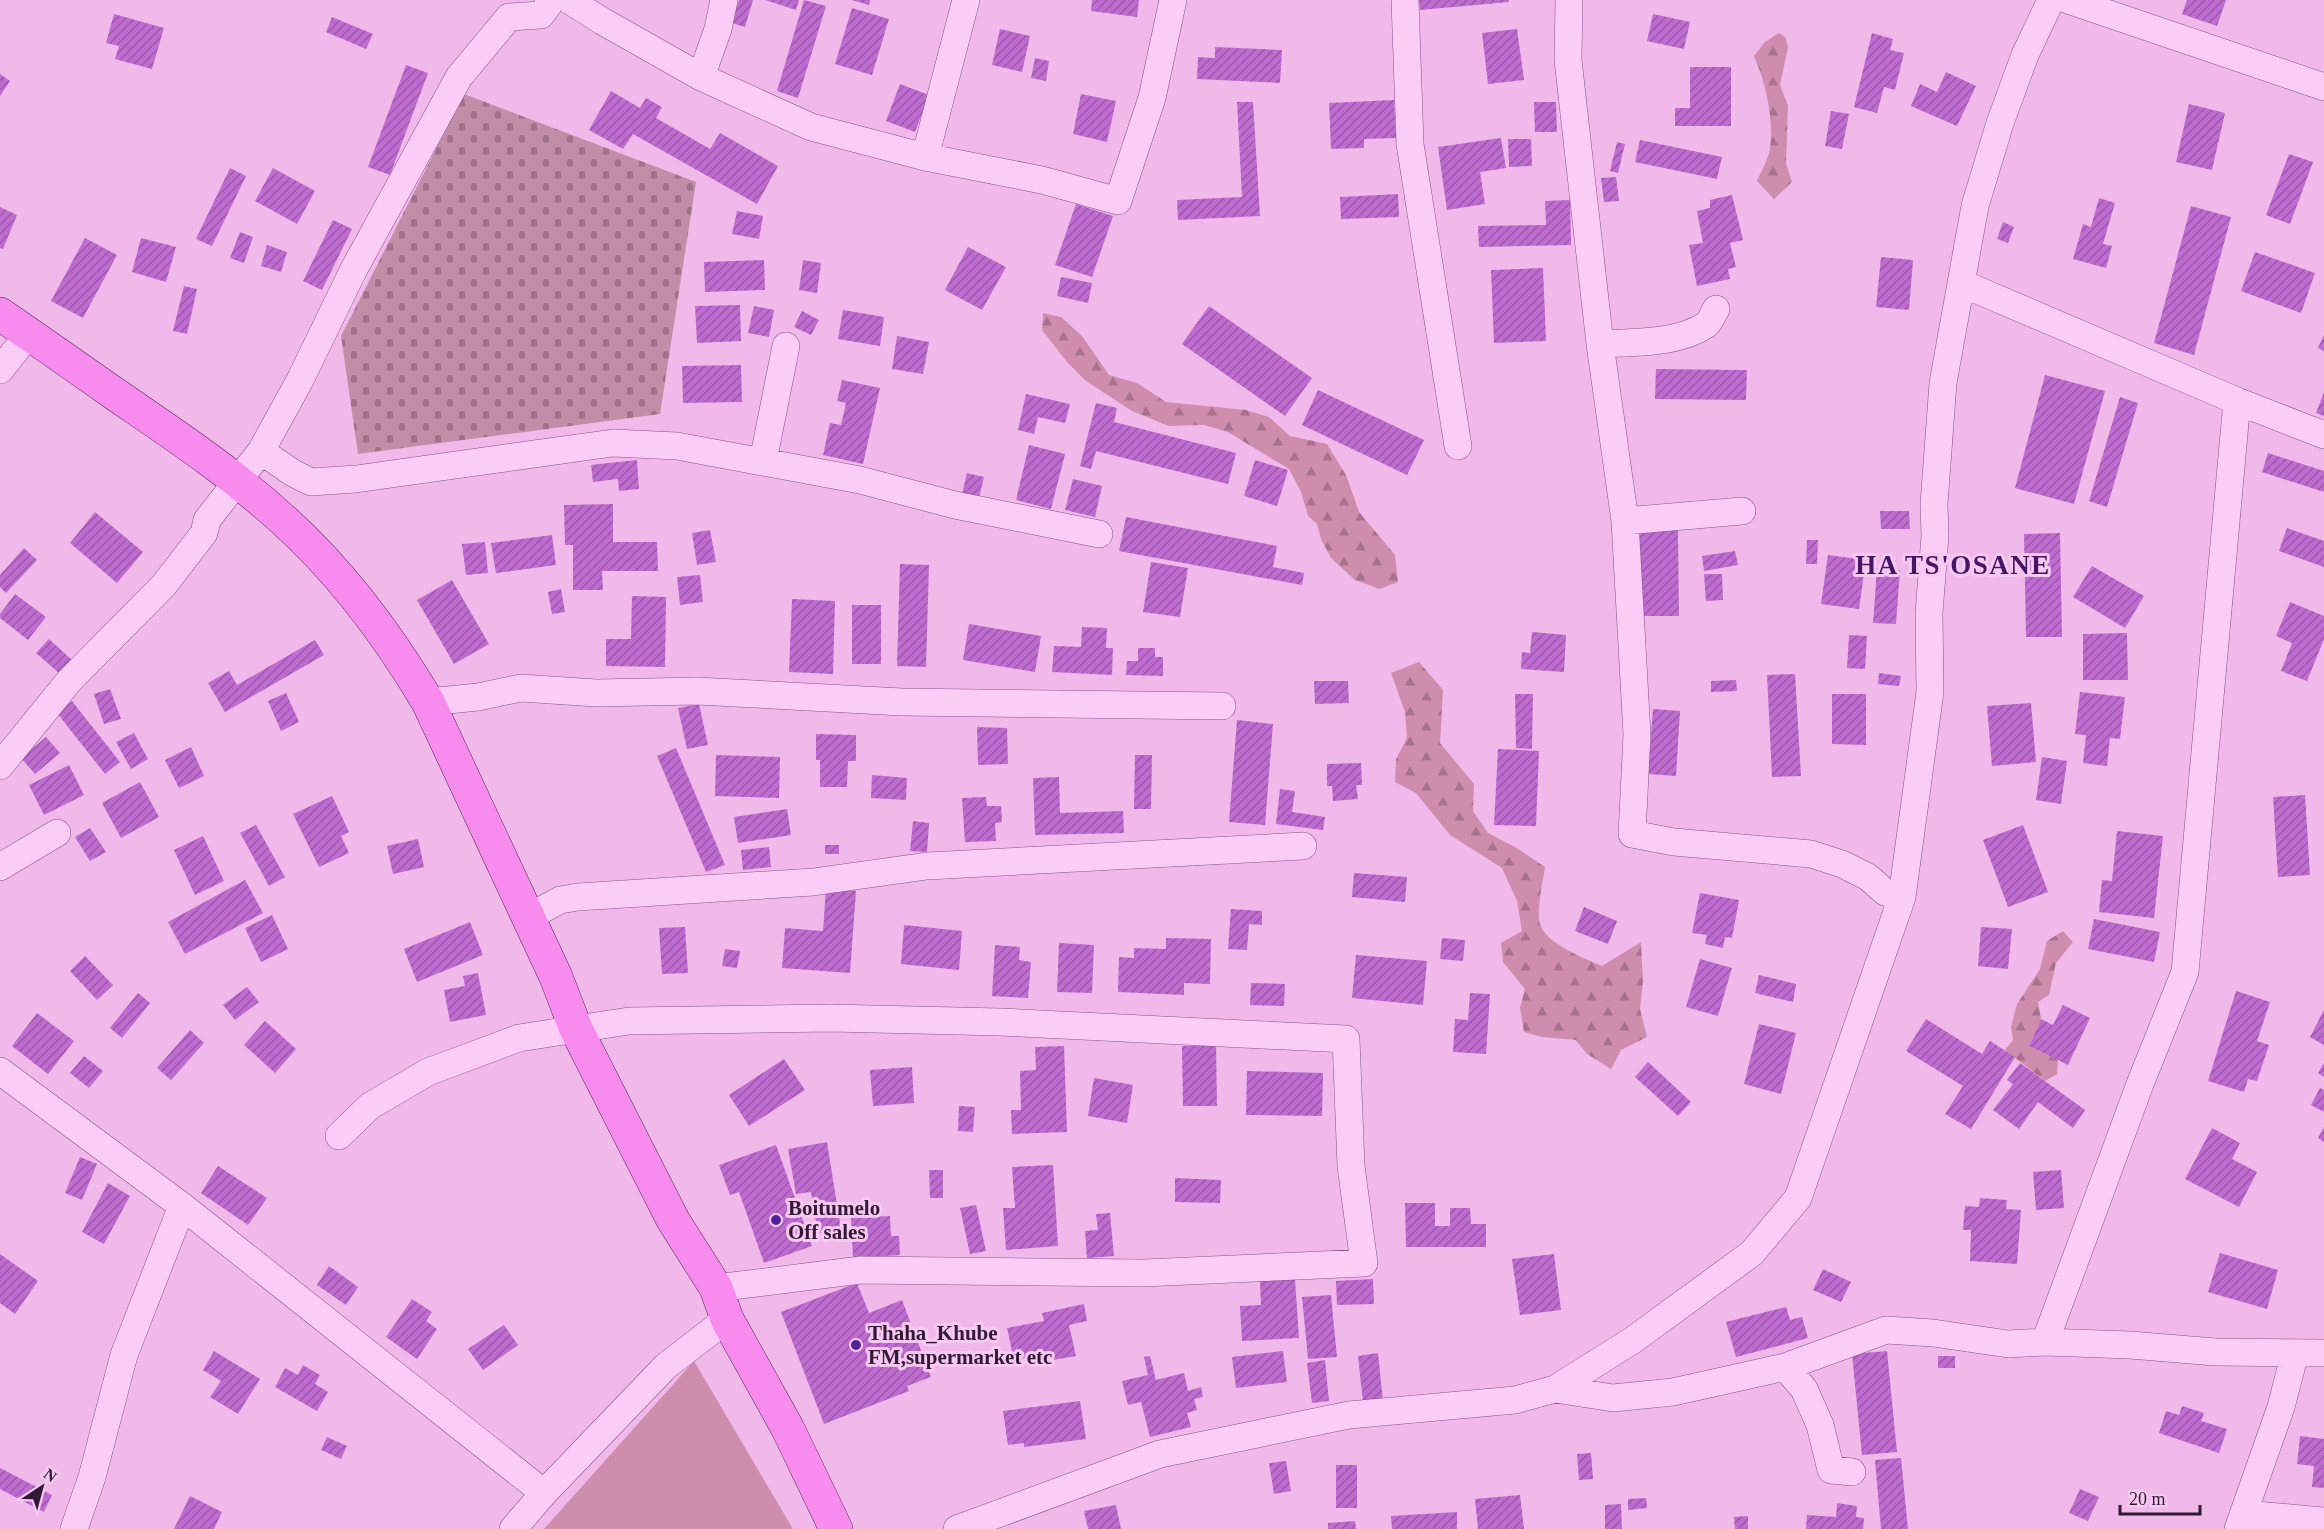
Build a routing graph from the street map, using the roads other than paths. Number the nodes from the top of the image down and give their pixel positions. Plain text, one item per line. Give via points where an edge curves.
1 (552, 0) edge
2 (569, 0) edge
3 (724, 0) edge
4 (966, 0) edge
5 (1173, 0) edge
6 (1405, 0) edge
7 (1569, 0) edge
8 (2050, 0) edge
9 (2068, 0) edge
10 (700, 77) junction
11 (2324, 87) edge
12 (925, 157) junction
13 (1961, 283) junction
14 (1716, 309) dead end
15 (0, 314) edge
16 (29, 334) junction
17 (1600, 344) junction
18 (786, 346) dead end
19 (0, 370) edge
20 (2237, 401) junction
21 (2324, 435) edge
22 (1458, 446) dead end
23 (261, 451) junction
24 (763, 461) junction
25 (237, 480) junction
26 (1742, 511) dead end
27 (1624, 521) junction
28 (1099, 534) dead end
29 (428, 702) junction
30 (1222, 706) dead end
31 (0, 766) edge
32 (57, 833) dead end
33 (1303, 846) dead end
34 (0, 867) edge
35 (1902, 897) junction
36 (527, 918) junction
37 (576, 1029) junction
38 (0, 1071) edge
39 (339, 1136) dead end
40 (182, 1206) junction
41 (716, 1288) junction
42 (727, 1319) junction
43 (2045, 1342) junction
44 (2295, 1353) junction
45 (2324, 1353) edge
46 (1785, 1367) junction
47 (1555, 1389) junction
48 (1852, 1472) dead end
49 (544, 1493) junction
50 (2324, 1521) edge
51 (2241, 1522) edge
52 (74, 1529) edge
53 (513, 1529) edge
54 (836, 1529) edge
55 (957, 1529) edge

1 - 23 street via 541,15 509,17 459,77
2 - 10 street
3 - 10 street
4 - 12 street
5 - 12 street via 1152,98 1119,201 1042,180
6 - 22 street via 1410,144
7 - 17 street via 1568,60
8 - 13 street via 2000,123 1975,206
9 - 11 street
10 - 12 street via 811,127
13 - 20 street
13 - 35 street via 1943,383 1929,613 1930,692
14 - 17 street via 1708,323 1686,334
15 - 16 main road
16 - 19 street
16 - 25 main road
17 - 27 street
18 - 24 street
20 - 21 street
20 - 43 street via 2185,972
23 - 24 street via 312,482 613,443 676,446
23 - 25 street
24 - 28 street
25 - 29 main road via 282,518 334,572 405,663
25 - 31 street via 207,520 204,533 164,585 69,681
26 - 27 street
27 - 35 street via 1637,735 1632,834 1674,842 1811,854 1842,864 1868,877 1885,892
29 - 30 street via 521,688 596,693 697,691 902,702
29 - 36 main road
32 - 34 street
33 - 36 street via 927,866 813,882 578,897 560,900
35 - 47 street via 1798,1198 1752,1253 1633,1340
36 - 37 main road
37 - 39 street via 519,1038 428,1072 370,1106
37 - 41 main road via 673,1221
37 - 41 street via 629,1021 831,1018 999,1022 1346,1040 1351,1166 1364,1263 1144,1273 861,1270
38 - 40 street
40 - 49 street
40 - 52 street via 124,1355 92,1478
41 - 42 main road
42 - 49 street via 666,1366
42 - 54 main road via 788,1429
43 - 44 street
43 - 46 street via 2008,1344 1886,1330
44 - 45 street
44 - 51 street via 2281,1407
46 - 47 street via 1673,1392 1613,1398
46 - 48 street via 1804,1389 1821,1425 1831,1470
47 - 55 street via 1515,1400 1348,1415 1160,1454
49 - 53 street
50 - 51 street

